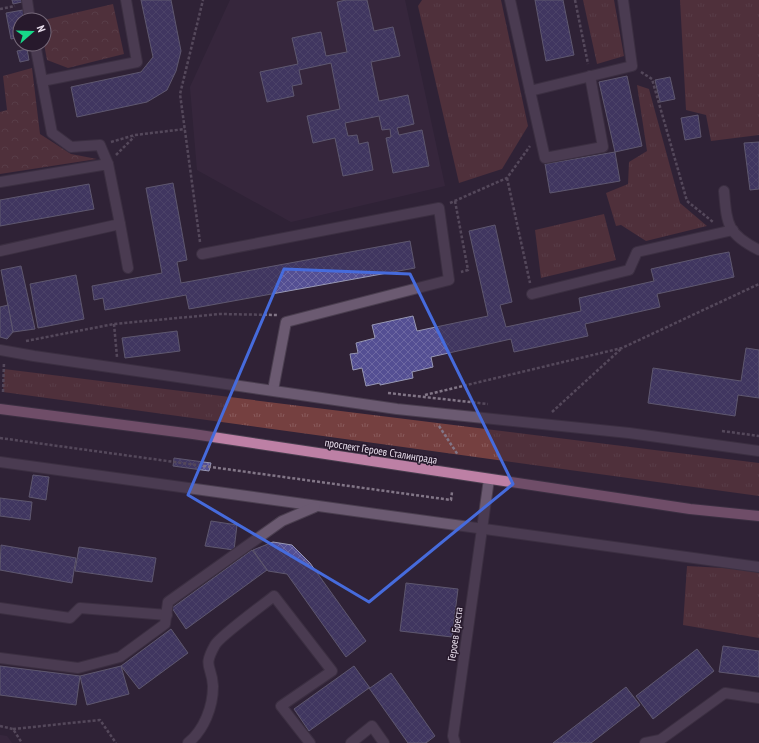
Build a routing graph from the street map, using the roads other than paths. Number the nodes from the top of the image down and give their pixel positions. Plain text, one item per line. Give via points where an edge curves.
1 (27, 0) edge
2 (126, 0) edge
3 (510, 0) edge
4 (623, 0) edge
5 (29, 12) edge
6 (37, 52) edge
7 (590, 76) junction
8 (42, 81) junction
9 (530, 91) junction
10 (108, 164) junction
11 (0, 182) edge
12 (724, 191) dead end
13 (120, 224) junction
14 (730, 231) junction
15 (759, 250) edge
16 (0, 251) edge
17 (202, 254) road end
18 (128, 268) dead end
19 (532, 294) road end
20 (3, 350) edge
21 (272, 390) junction
22 (0, 409) edge
23 (759, 451) edge
24 (0, 462) edge
25 (489, 479) junction
26 (316, 507) junction
27 (759, 516) edge
28 (482, 529) junction
29 (759, 567) edge
30 (0, 608) edge
31 (167, 615) junction
32 (0, 658) edge
33 (759, 698) edge
34 (188, 743) edge
35 (310, 743) edge
36 (350, 743) edge
37 (384, 743) edge
38 (455, 743) edge
39 (645, 743) edge

1 - 5 street
2 - 8 street via 137,62
3 - 9 street
4 - 7 street via 632,66
6 - 8 street
7 - 9 street
7 - 9 street via 603,147 545,158
8 - 10 street via 52,133 72,147 100,145
10 - 11 street
10 - 13 street
12 - 14 street
13 - 16 street
13 - 18 street
14 - 15 street via 741,241
14 - 19 street via 637,252 628,270
17 - 21 street via 439,208 449,280 286,322
20 - 21 street
21 - 23 street via 397,409 629,433
22 - 25 main road, проспект Героев Сталинграда via 193,434
24 - 26 street
25 - 27 main road, проспект Героев Сталинграда
25 - 28 street, Героев Бреста
26 - 28 street
26 - 31 street via 282,521 168,602
28 - 29 street
28 - 38 street, Героев Бреста via 453,736
30 - 31 street via 70,618 80,608
31 - 32 street via 165,624 120,657 78,668
33 - 39 street via 725,693 660,740
34 - 35 street via 196,736 209,713 213,685 207,664 216,643 274,596 332,670 281,706
36 - 37 street via 372,726

